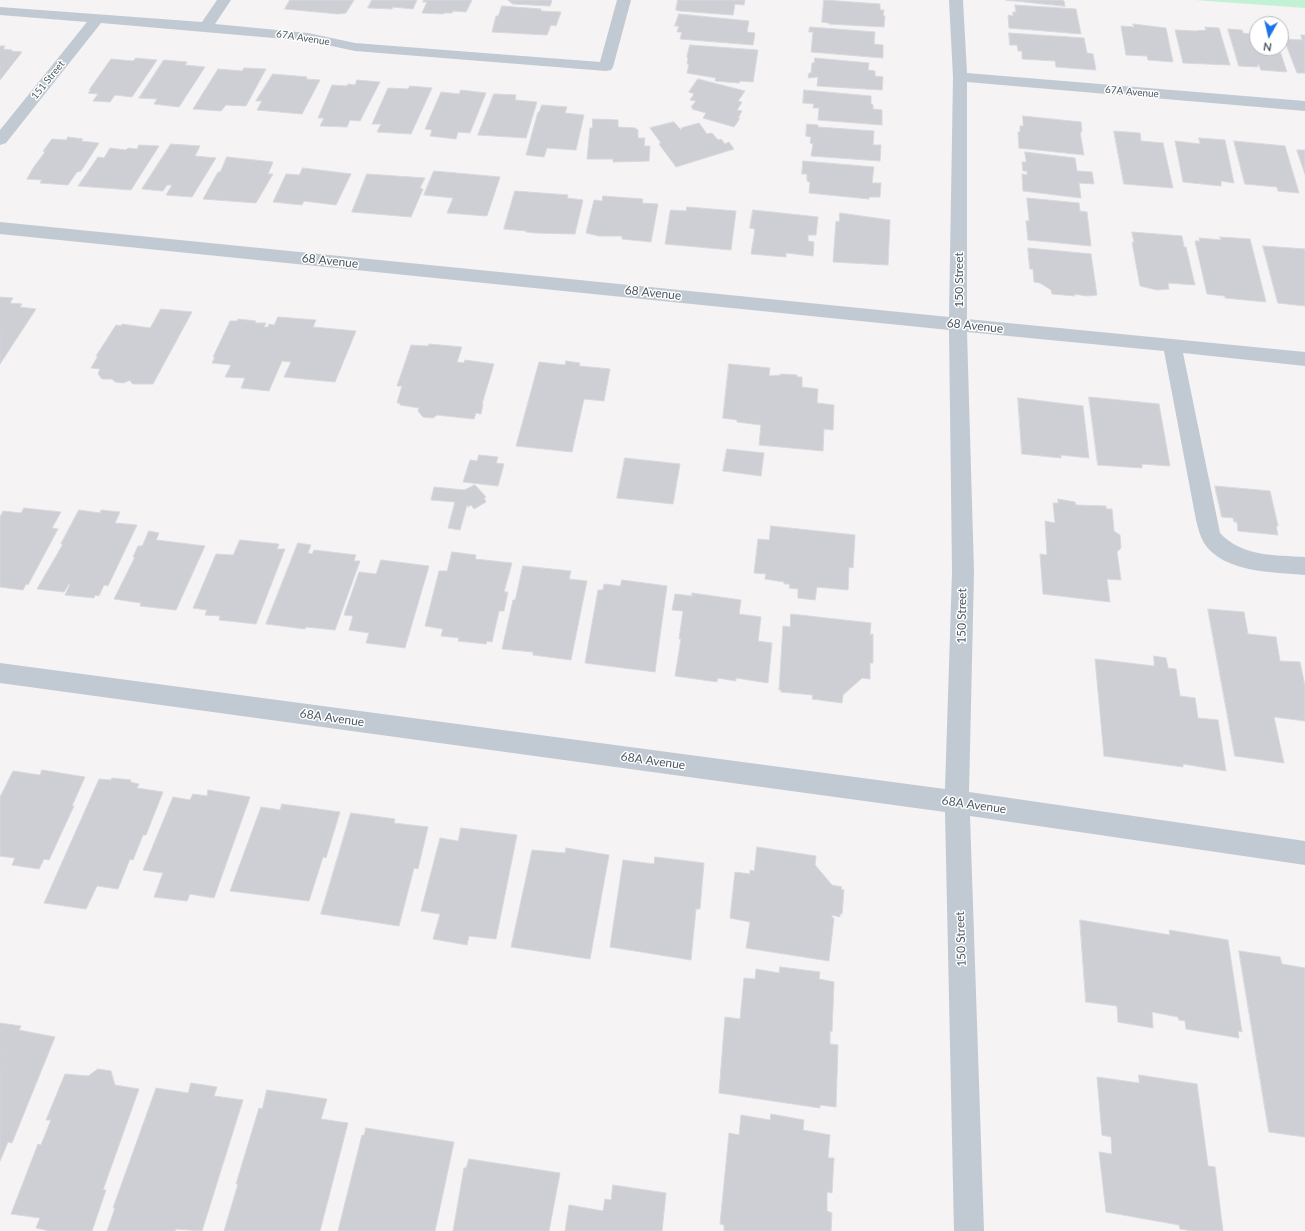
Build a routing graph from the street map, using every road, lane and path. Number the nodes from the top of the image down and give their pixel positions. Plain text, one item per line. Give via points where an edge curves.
1 (224, 0) edge
2 (624, 0) edge
3 (956, 0) edge
4 (0, 12) edge
5 (97, 19) junction
6 (206, 26) junction
7 (960, 77) junction
8 (1305, 106) edge
9 (0, 140) edge
10 (0, 228) edge
11 (958, 324) junction
12 (1172, 346) junction
13 (1305, 359) edge
14 (1305, 566) edge
15 (0, 673) edge
16 (957, 802) junction
17 (1305, 853) edge
18 (969, 1231) edge

1 - 6 street
2 - 6 street, 67A Avenue via 606,67 355,47 308,37
3 - 7 street, 150 Street
4 - 5 street, 67A Avenue
5 - 6 street, 67A Avenue
5 - 9 street, 151 Street
7 - 8 street, 67A Avenue
7 - 11 street, 150 Street
10 - 11 street, 68 Avenue
11 - 12 street, 68 Avenue
11 - 16 street, 150 Street via 962,572
12 - 13 street, 68 Avenue
12 - 14 street via 1206,520 1212,537 1224,551 1241,558
15 - 16 street, 68A Avenue
16 - 17 street, 68A Avenue
16 - 18 street, 150 Street

